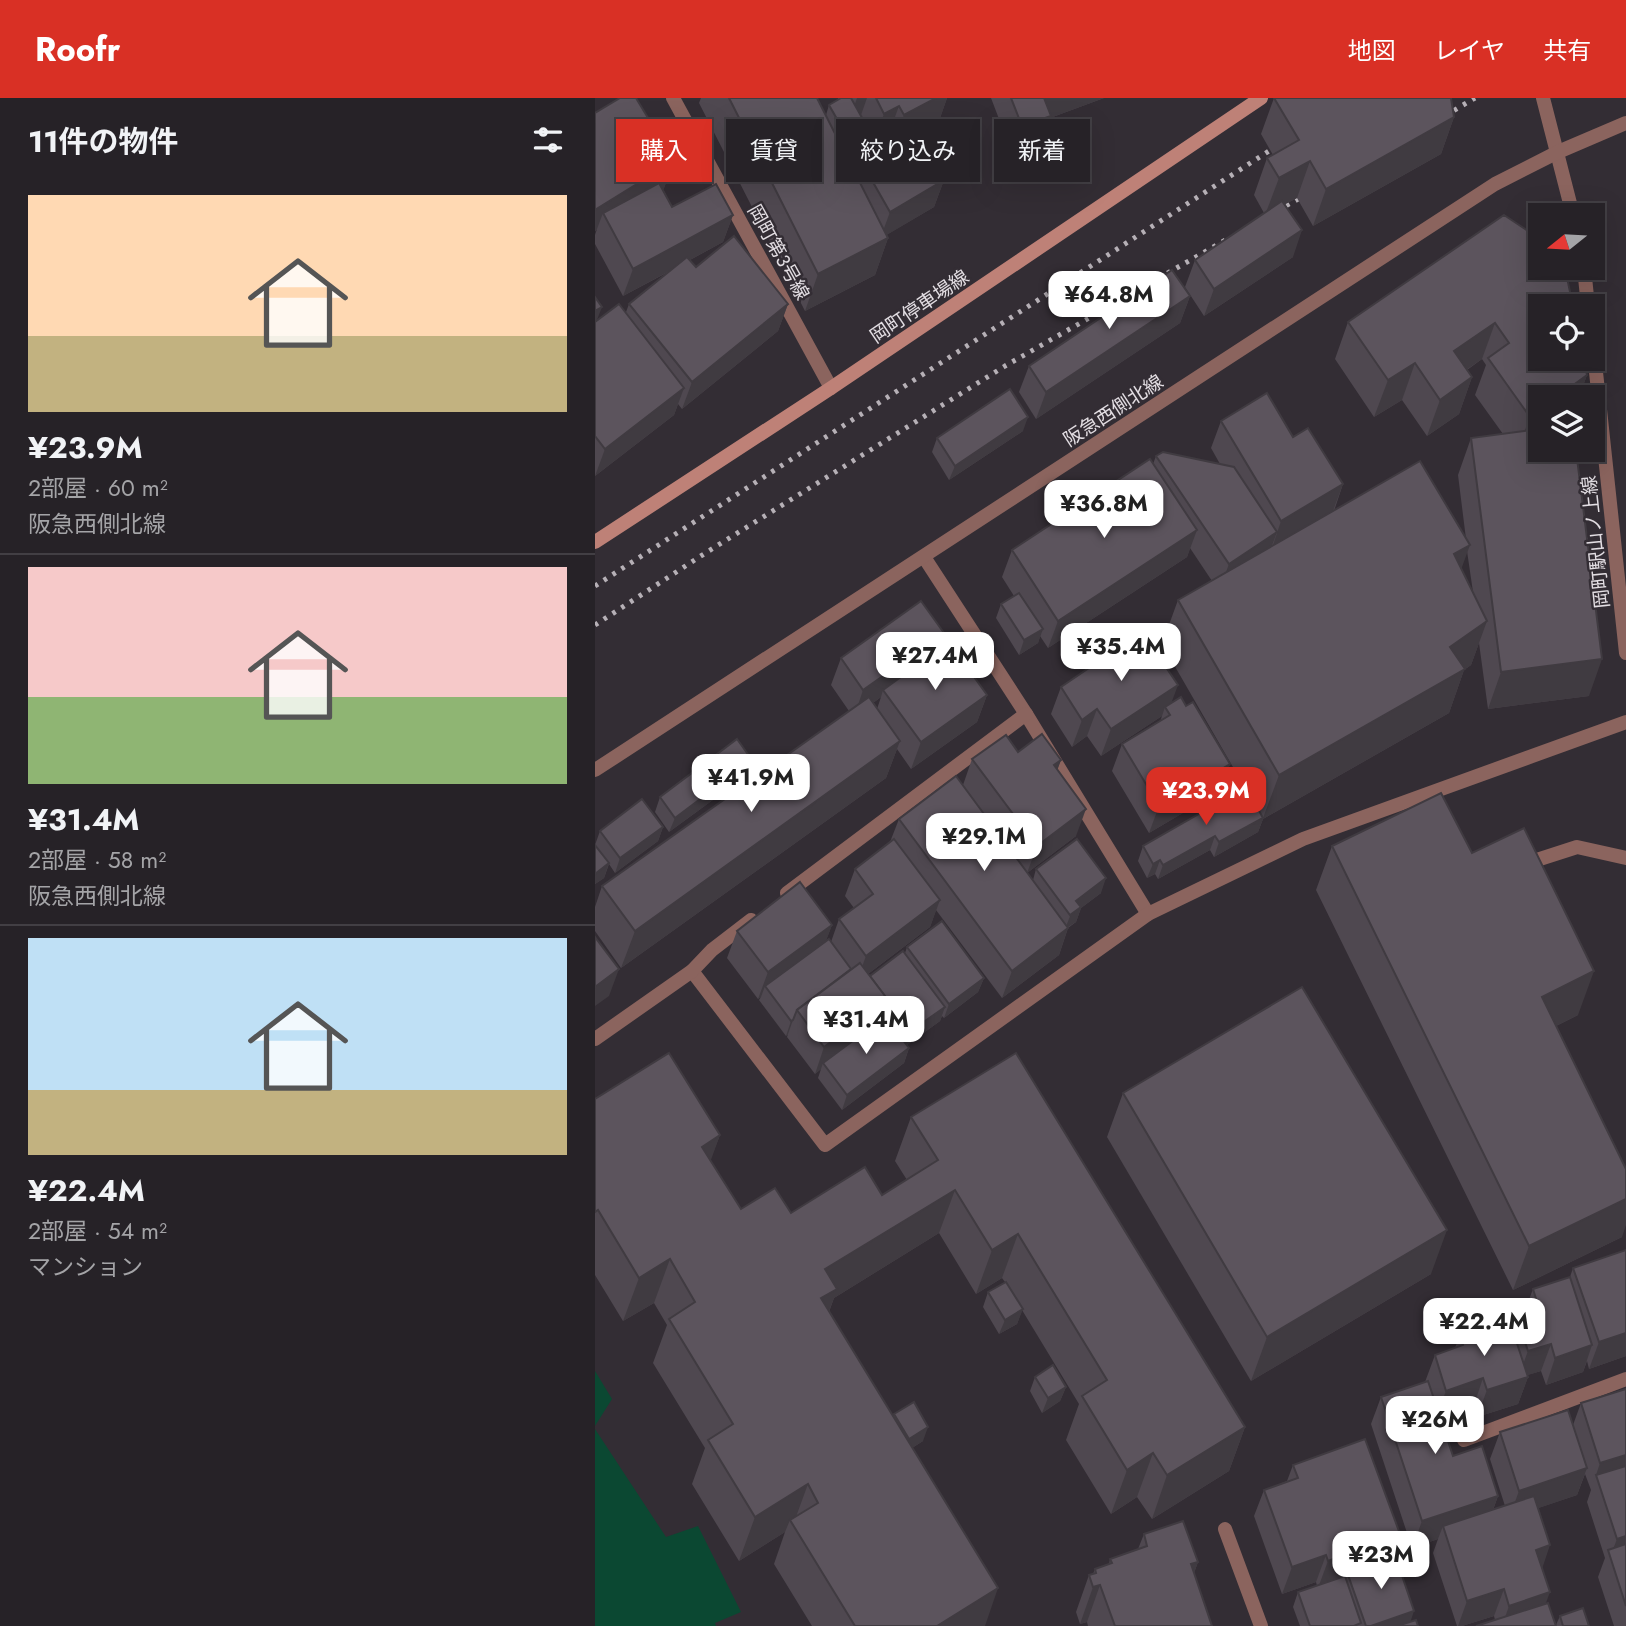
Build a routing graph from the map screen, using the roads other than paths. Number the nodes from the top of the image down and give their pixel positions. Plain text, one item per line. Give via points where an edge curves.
1 (673, 98) edge
2 (1261, 98) edge
3 (1543, 98) edge
4 (1626, 123) edge
5 (1558, 152) junction
6 (1570, 203) edge
7 (1596, 371) edge
8 (831, 388) junction
9 (595, 542) edge
10 (924, 557) junction
11 (1626, 653) edge
12 (1026, 714) junction
13 (1626, 722) edge
14 (595, 770) edge
15 (1626, 858) edge
16 (1524, 864) edge
17 (1148, 914) junction
18 (692, 971) junction
19 (595, 1039) edge
20 (1626, 1379) edge
21 (1464, 1440) dead end
22 (1224, 1529) dead end
23 (1261, 1626) edge

1 - 8 street, 岡町第3号線
2 - 8 main road, 岡町停車場線
3 - 5 street
4 - 5 street, 阪急西側北線
5 - 6 street
5 - 10 street, 阪急西側北線 via 1495,184
7 - 11 street, 岡町駅山ノ上線
8 - 9 main road, 岡町停車場線
10 - 12 street
10 - 14 street, 阪急西側北線
12 - 17 street
12 - 18 street via 712,950
13 - 17 street via 1303,839
15 - 16 street via 1577,847
17 - 18 street via 825,1145
18 - 19 street
20 - 21 street
22 - 23 street

